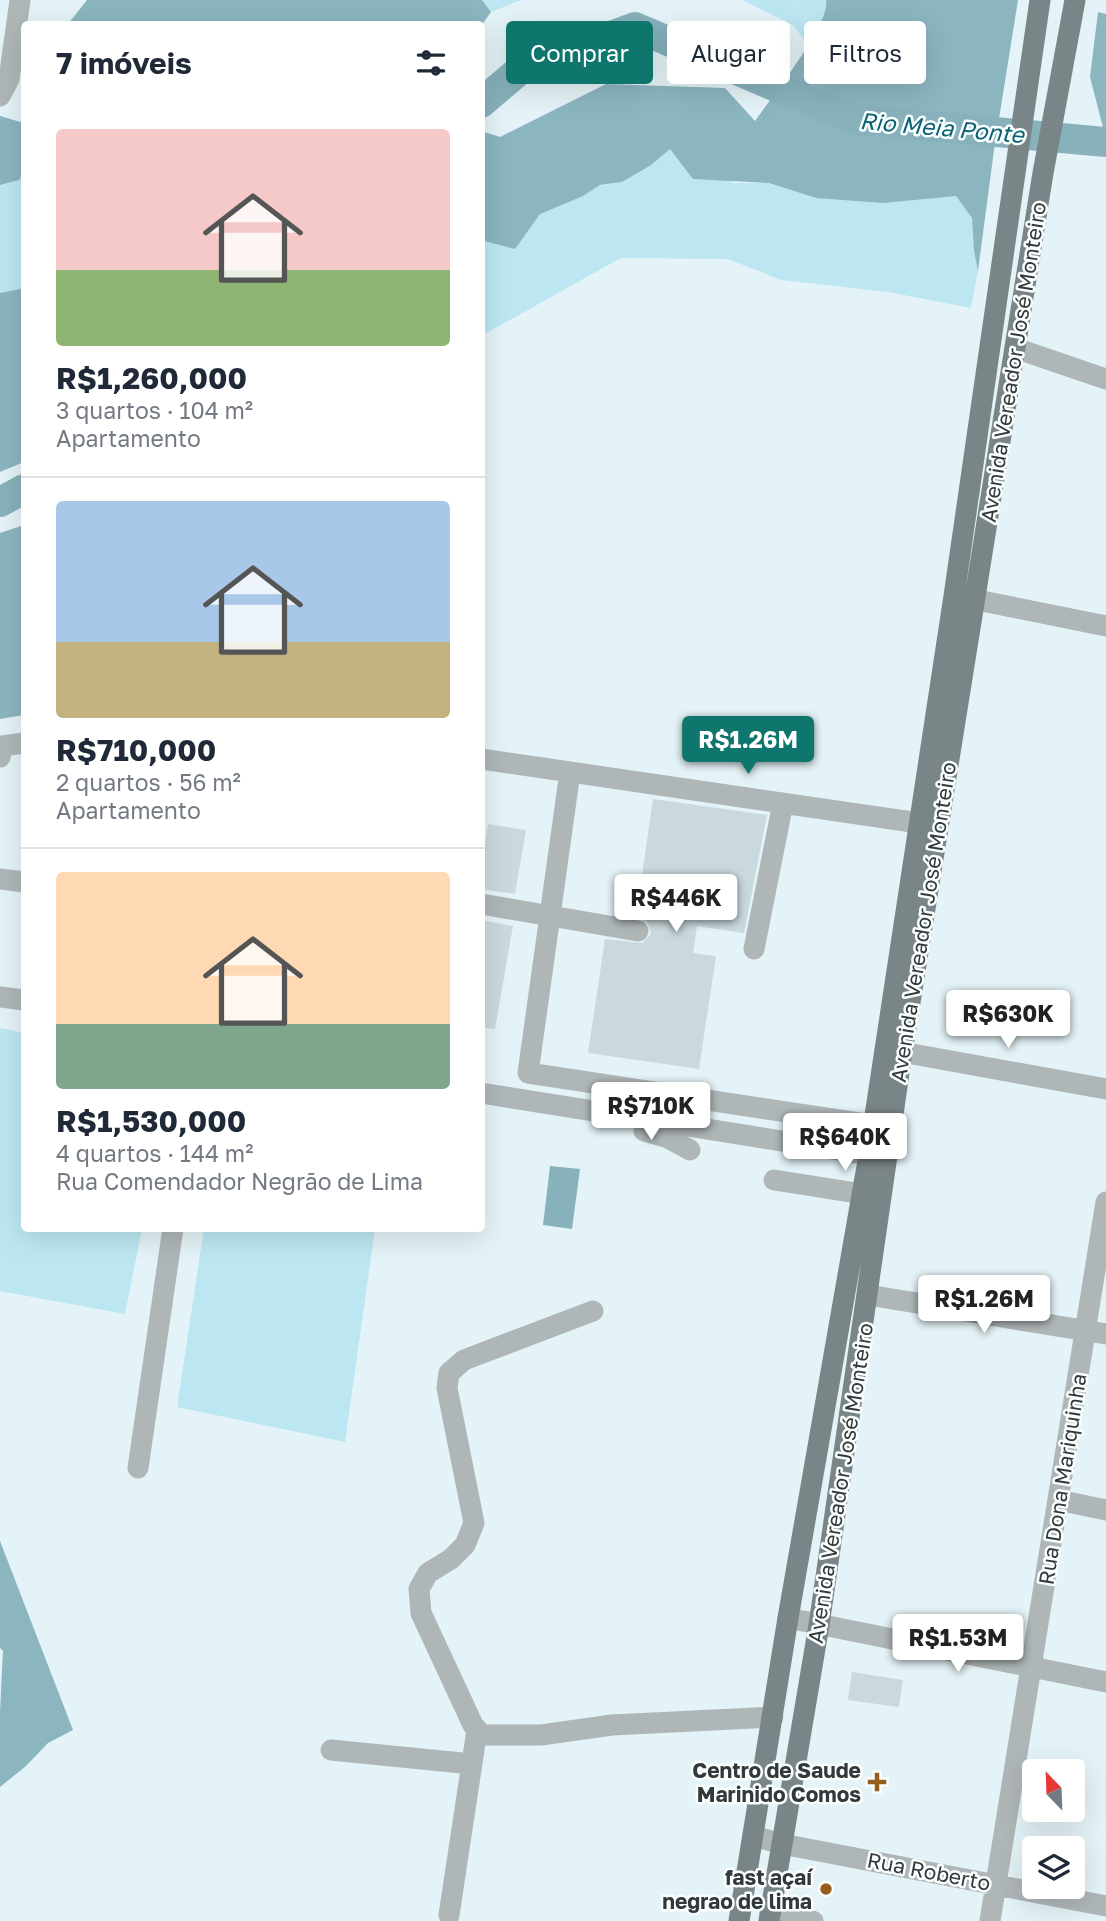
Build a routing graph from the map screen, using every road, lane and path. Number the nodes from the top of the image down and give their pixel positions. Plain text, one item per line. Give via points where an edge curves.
1 (20, 0) edge
2 (1040, 0) edge
3 (1075, 0) edge
4 (0, 96) edge
5 (1015, 348) junction
6 (1106, 379) edge
7 (965, 598) junction
8 (1106, 626) edge
9 (21, 743) edge
10 (0, 757) edge
11 (485, 760) edge
12 (570, 772) junction
13 (783, 803) junction
14 (919, 823) junction
15 (0, 879) edge
16 (21, 882) edge
17 (485, 905) edge
18 (550, 916) junction
19 (638, 931) dead end
20 (754, 949) dead end
21 (0, 997) edge
22 (21, 1000) edge
23 (893, 1051) junction
24 (1106, 1089) edge
25 (485, 1094) edge
26 (735, 1104) junction
27 (485, 1109) edge
28 (873, 1125) junction
29 (731, 1133) junction
30 (690, 1150) dead end
31 (869, 1155) junction
32 (774, 1180) dead end
33 (863, 1194) junction
34 (1106, 1202) edge
35 (172, 1232) edge
36 (868, 1295) junction
37 (593, 1311) dead end
38 (1096, 1332) edge
39 (138, 1468) dead end
40 (1058, 1500) junction
41 (1106, 1510) edge
42 (788, 1618) junction
43 (819, 1625) junction
44 (1032, 1667) junction
45 (1106, 1682) edge
46 (773, 1717) junction
47 (477, 1730) junction
48 (331, 1750) dead end
49 (472, 1764) junction
50 (753, 1836) junction
51 (782, 1844) junction
52 (997, 1884) junction
53 (1106, 1906) edge
54 (449, 1916) dead end
55 (770, 1917) edge
56 (739, 1921) edge
57 (813, 1921) edge
58 (990, 1921) edge

1 - 4 street via 9,79
2 - 7 main road, Avenida Vereador José Monteiro via 1012,186
3 - 5 main road, Avenida Vereador José Monteiro
5 - 6 street
5 - 7 main road, Avenida Vereador José Monteiro
7 - 8 street
7 - 14 main road, Avenida Vereador José Monteiro
7 - 23 main road, Avenida Vereador José Monteiro
9 - 10 street via 2,746
11 - 12 street
12 - 13 street
12 - 18 street
13 - 14 street
13 - 20 street
14 - 23 main road, Avenida Vereador José Monteiro
15 - 16 street
17 - 18 street
18 - 19 street
18 - 26 street via 528,1073
21 - 22 street
23 - 24 street
23 - 28 main road, Avenida Vereador José Monteiro
23 - 36 main road, Avenida Vereador José Monteiro
25 - 29 street
26 - 28 street
26 - 29 street
27 - 30 street via 646,1131
28 - 31 main road, Avenida Vereador José Monteiro
29 - 31 street
31 - 33 main road, Avenida Vereador José Monteiro
32 - 33 street
33 - 42 main road, Avenida Vereador José Monteiro
34 - 38 street, Rua Dona Mariquinha
35 - 39 street
36 - 38 street
36 - 43 main road, Avenida Vereador José Monteiro
37 - 47 street via 464,1360 450,1373 447,1388 474,1523 466,1545 428,1573 419,1589 421,1613
38 - 40 street, Rua Dona Mariquinha
40 - 41 street
40 - 44 street, Rua Dona Mariquinha
42 - 43 street
42 - 46 main road, Avenida Vereador José Monteiro
43 - 44 street
43 - 51 main road, Avenida Vereador José Monteiro
44 - 45 street
44 - 52 street, Rua Dona Mariquinha
46 - 47 street via 612,1725 541,1735 482,1735
46 - 50 main road, Avenida Vereador José Monteiro
47 - 49 street
48 - 49 street
49 - 54 street
50 - 51 street, Rua Roberto
50 - 56 main road, Avenida Vereador José Monteiro
51 - 52 street, Rua Roberto
51 - 55 main road, Avenida Vereador José Monteiro
52 - 53 street, Rua Roberto
52 - 58 street, Rua Dona Mariquinha
55 - 57 street

